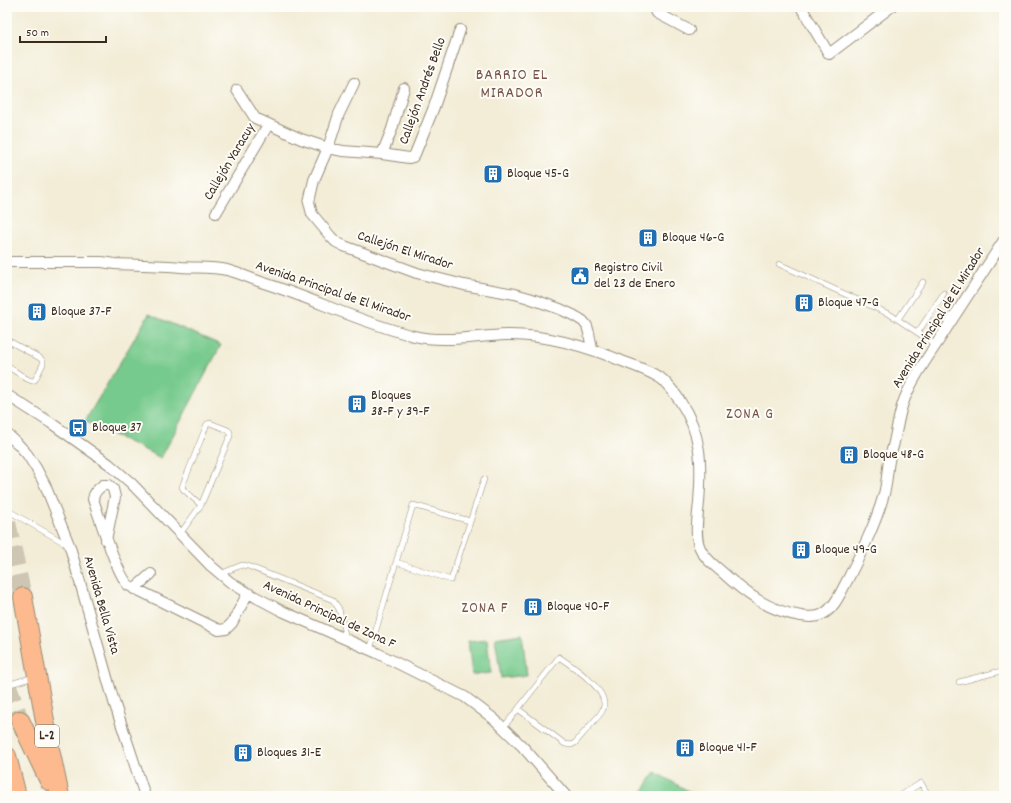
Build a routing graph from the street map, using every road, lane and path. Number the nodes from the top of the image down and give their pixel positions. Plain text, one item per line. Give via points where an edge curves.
1 (654, 7) edge
2 (801, 7) edge
3 (891, 7) edge
4 (460, 30) dead end
5 (689, 30) dead end
6 (354, 84) dead end
7 (404, 88) dead end
8 (237, 90) dead end
9 (268, 125) junction
10 (328, 148) junction
11 (382, 154) junction
12 (216, 213) dead end
13 (1004, 240) edge
14 (7, 262) edge
15 (779, 264) dead end
16 (923, 282) dead end
17 (944, 293) dead end
18 (898, 319) junction
19 (918, 332) junction
20 (7, 340) edge
21 (936, 345) junction
22 (592, 349) junction
23 (7, 366) edge
24 (7, 395) edge
25 (7, 434) edge
26 (484, 479) dead end
27 (201, 504) junction
28 (7, 510) edge
29 (470, 521) junction
30 (180, 534) junction
31 (106, 540) dead end
32 (70, 547) junction
33 (396, 562) junction
34 (151, 574) dead end
35 (220, 574) junction
36 (134, 589) junction
37 (248, 593) junction
38 (23, 597) tunnel mouth
39 (346, 639) junction
40 (370, 650) junction
41 (1004, 672) edge
42 (37, 676) junction
43 (959, 682) dead end
44 (7, 685) edge
45 (518, 709) junction
46 (20, 720) tunnel mouth
47 (503, 728) junction
48 (7, 756) edge
49 (17, 796) edge
50 (58, 796) edge
51 (145, 796) edge
52 (566, 796) edge
53 (900, 796) edge
54 (929, 796) edge

1 - 5 street via 657,13
2 - 3 street via 828,54
4 - 11 street, Callejón Andrés Bello via 416,154 409,158
6 - 10 street, Callejón El Mirador via 339,114
7 - 11 street
8 - 9 street via 255,118
9 - 10 street
9 - 12 street, Callejón Yaracuy
10 - 11 street
10 - 22 street, Callejón El Mirador via 314,180 309,202 312,214 336,242 417,273 515,294 560,309 583,321 587,326
13 - 21 street, Avenida Principal de El Mirador
14 - 22 street, Avenida Principal de El Mirador via 102,262 229,270 374,324 418,337 529,335
15 - 18 lane
16 - 18 lane
17 - 19 lane
18 - 19 lane
19 - 21 lane
20 - 23 lane via 40,358 43,364 32,381
21 - 22 street, Avenida Principal de El Mirador via 902,405 885,491 868,537 835,602 827,611 810,618 777,610 760,602 710,561 699,546 699,449 697,435 685,409 659,377
24 - 30 street, Avenida Principal de Zona F via 109,464
25 - 32 street, Avenida Bella Vista via 27,454 36,468
26 - 29 lane
27 - 27 lane via 182,487 207,424 210,423 228,430 230,436
27 - 30 lane
28 - 32 lane
29 - 33 lane via 413,505
29 - 33 lane via 451,580
30 - 35 street, Avenida Principal de Zona F
31 - 36 street via 124,581
32 - 51 street, Avenida Bella Vista via 114,702
33 - 40 lane
34 - 36 street
35 - 37 street, Avenida Principal de Zona F
35 - 39 lane via 248,566 333,600 339,609
36 - 37 street via 219,630 232,623
37 - 39 street, Avenida Principal de Zona F
38 - 42 highway, L-2
39 - 40 street, Avenida Principal de Zona F
40 - 47 street, Avenida Principal de Zona F via 466,697
41 - 43 lane
42 - 44 lane
42 - 50 highway, L-2
45 - 45 lane via 565,744 571,745 603,711 605,704 596,687 559,657
45 - 47 lane
46 - 50 highway, L-2
47 - 52 street, Avenida Principal de Zona F
48 - 49 highway
53 - 54 lane via 921,783

